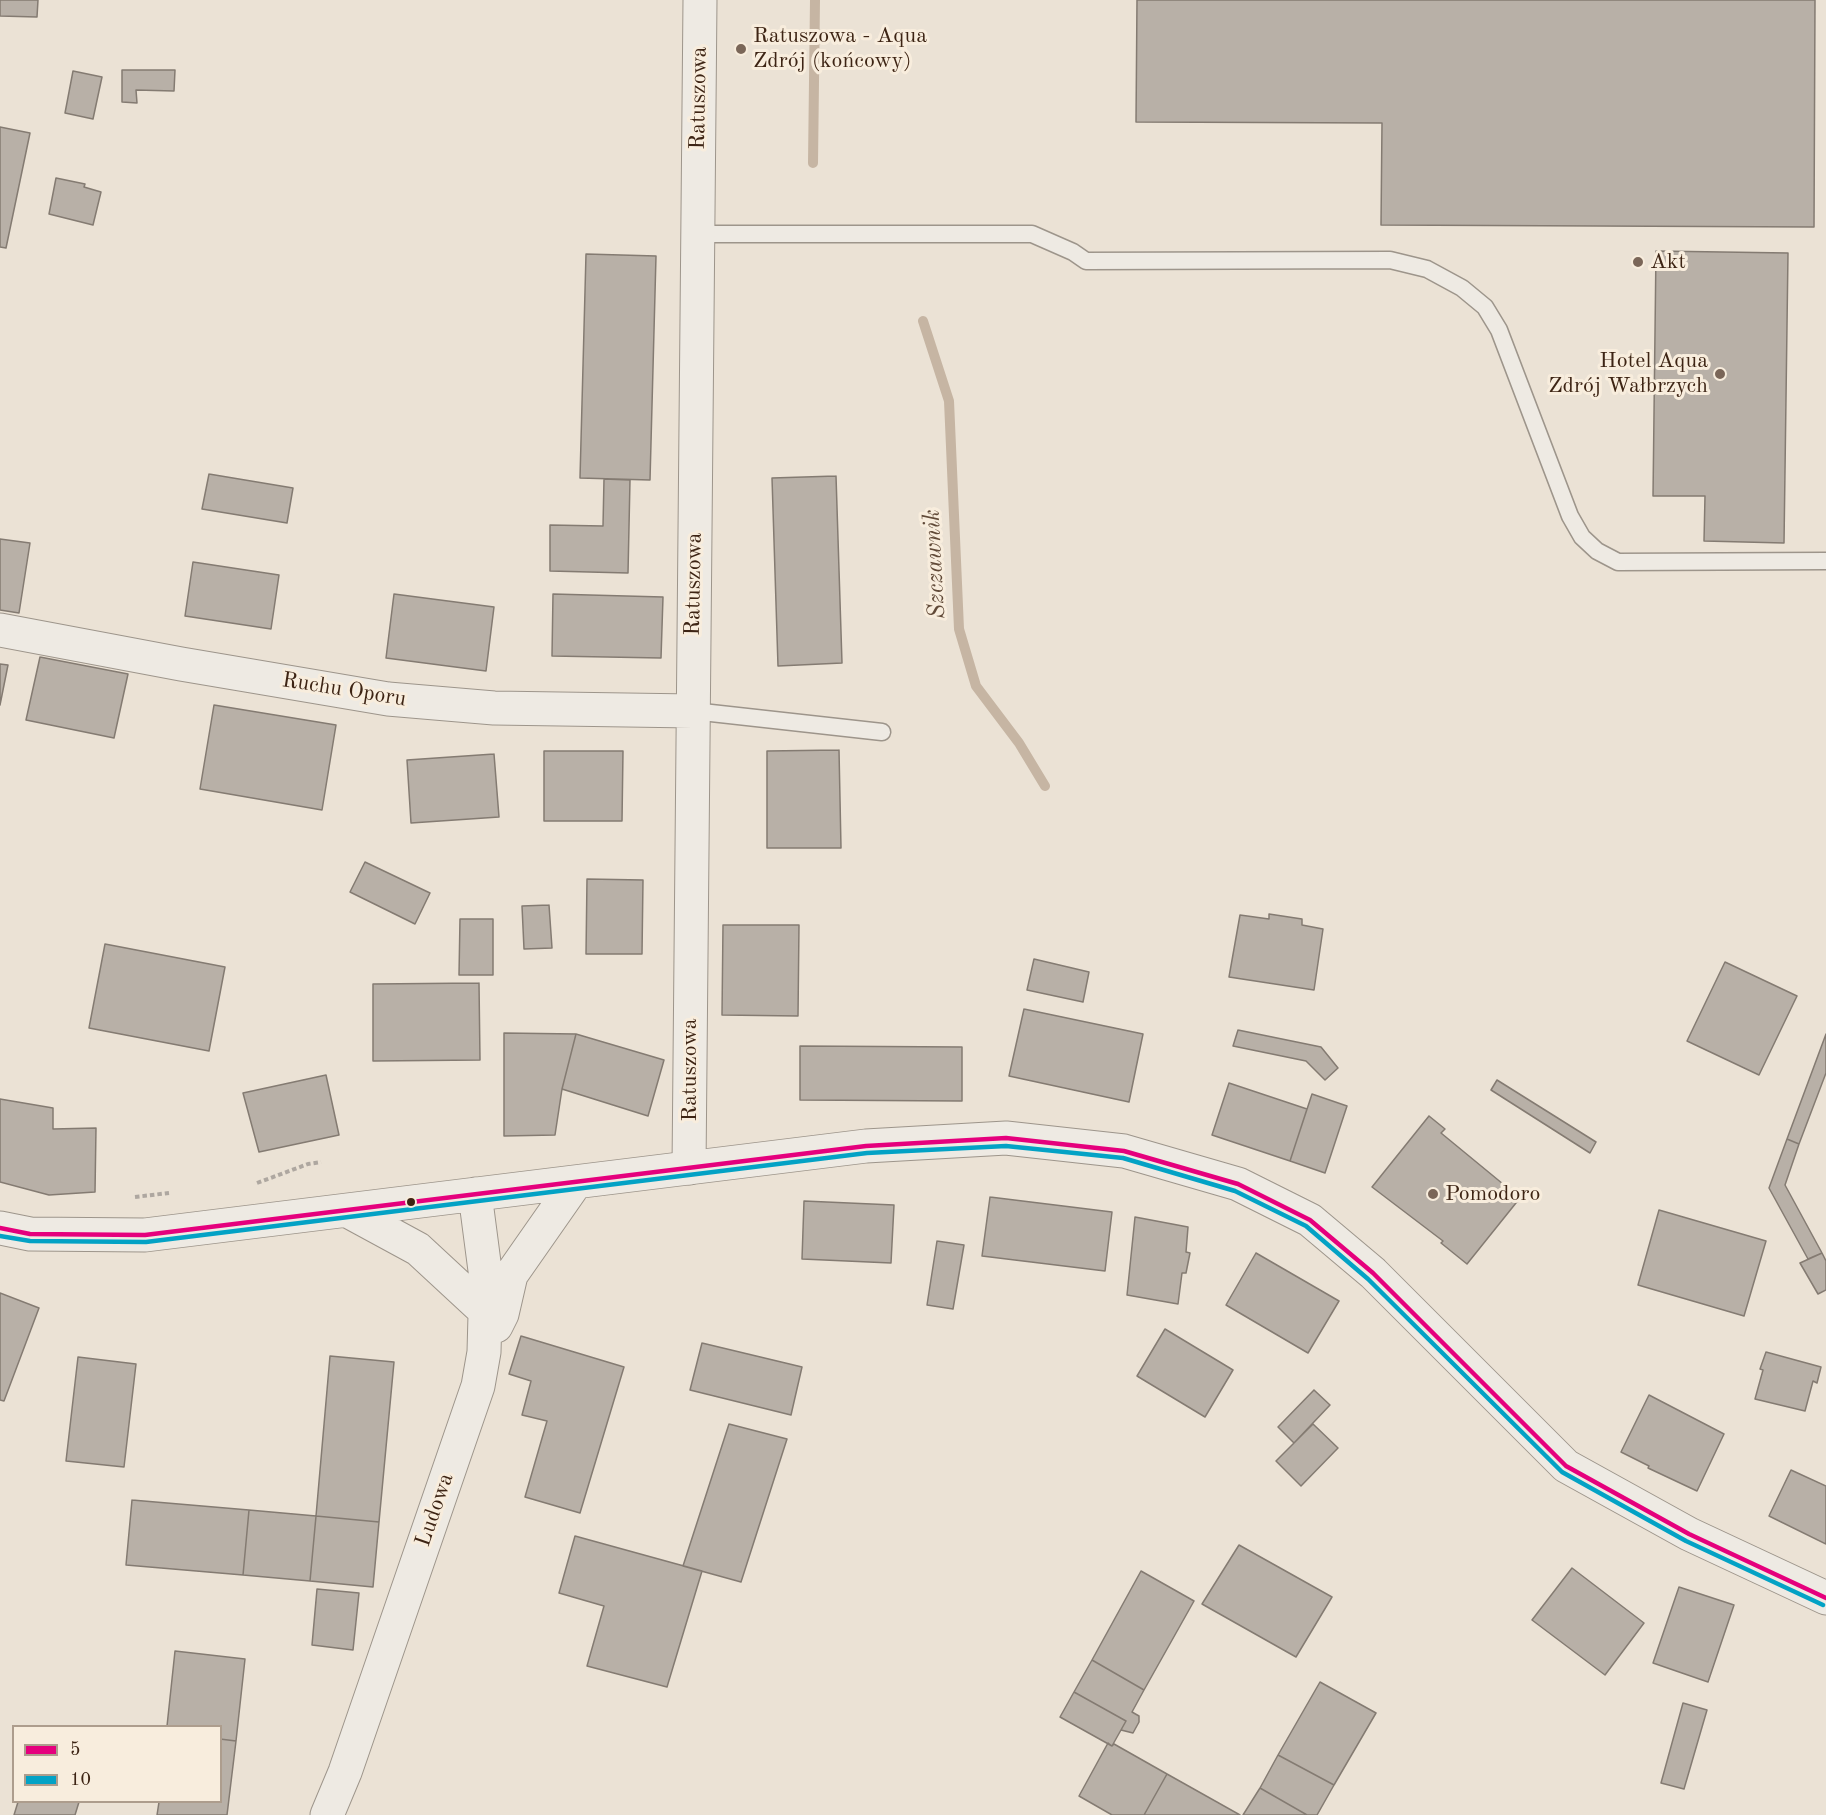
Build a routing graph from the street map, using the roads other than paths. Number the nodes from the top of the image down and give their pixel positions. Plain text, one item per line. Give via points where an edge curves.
1 (700, 0) edge
2 (698, 234) junction
3 (1826, 561) edge
4 (0, 630) edge
5 (693, 711) junction
6 (882, 732) dead end
7 (689, 1168) junction
8 (576, 1182) junction
9 (475, 1194) junction
10 (348, 1211) junction
11 (0, 1228) edge
12 (486, 1312) junction
13 (484, 1352) junction
14 (1826, 1598) edge
15 (327, 1815) edge

1 - 2 street, Ratuszowa
2 - 3 lane via 1032,234 1086,261 1390,260 1427,269 1462,288 1485,307 1499,330 1570,516 1582,537 1597,551 1618,562
2 - 5 street, Ratuszowa
4 - 5 street, Ruchu Oporu via 388,699 494,708
5 - 6 lane
5 - 7 street, Ratuszowa
7 - 8 street
7 - 14 street via 866,1146 1006,1138 1124,1152 1238,1184 1310,1220 1373,1273 1566,1466 1689,1534
8 - 9 street
8 - 13 street via 511,1275 502,1314
9 - 10 street
9 - 12 street, Ludowa via 486,1278
10 - 11 street via 145,1235 30,1234
10 - 12 street via 418,1249
12 - 13 street, Ludowa
13 - 15 street, Ludowa via 478,1386

